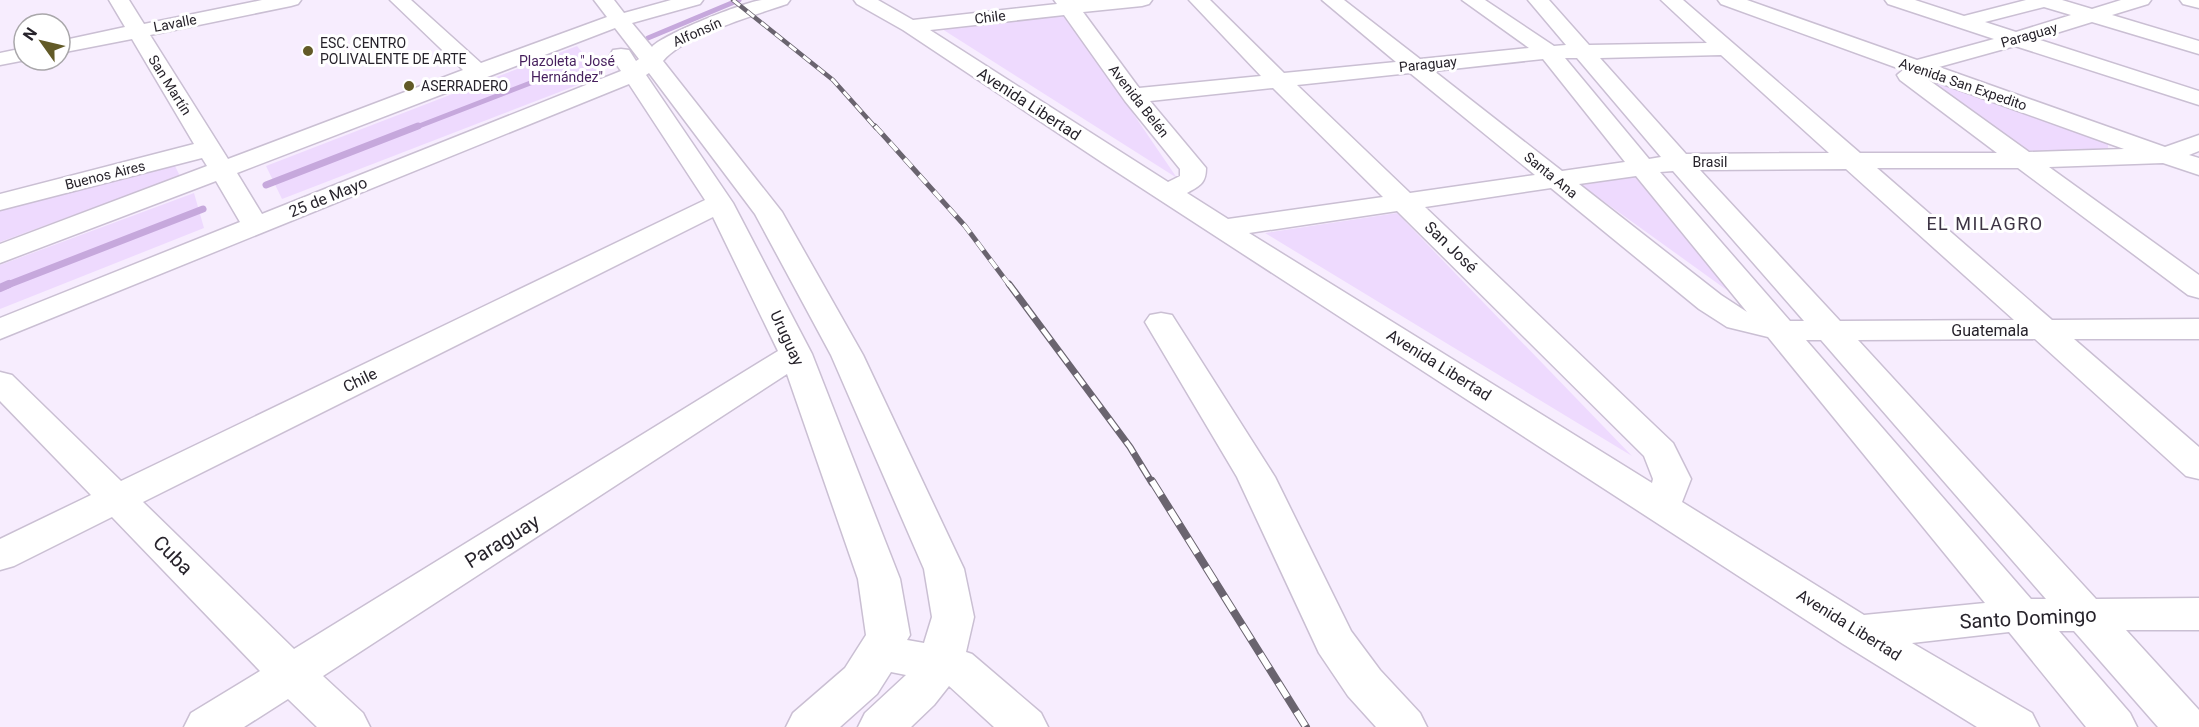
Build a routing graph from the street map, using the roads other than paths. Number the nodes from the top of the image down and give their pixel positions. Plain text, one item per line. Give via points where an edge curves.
1 (119, 0) edge
2 (291, 0) edge
3 (400, 0) edge
4 (584, 0) edge
5 (693, 0) edge
6 (780, 0) edge
7 (864, 0) edge
8 (1142, 0) edge
9 (1199, 0) edge
10 (1332, 0) edge
11 (1472, 0) edge
12 (1538, 0) edge
13 (1671, 0) edge
14 (1728, 0) edge
15 (1895, 0) edge
16 (2141, 0) edge
17 (2190, 0) edge
18 (2043, 1) edge
19 (2199, 2) edge
20 (1066, 4) edge
21 (609, 15) edge
22 (2094, 16) junction
23 (1963, 22) junction
24 (910, 26) junction
25 (136, 31) junction
26 (2016, 39) junction
27 (72, 44) edge
28 (2199, 48) edge
29 (1725, 49) junction
30 (1584, 50) junction
31 (1549, 52) junction
32 (1880, 54) junction
33 (1414, 65) junction
34 (643, 67) junction
35 (1916, 67) junction
36 (478, 72) junction
37 (1278, 80) junction
38 (1133, 96) junction
39 (2199, 98) edge
40 (2199, 142) edge
41 (2166, 155) junction
42 (2023, 160) junction
43 (1680, 162) junction
44 (1853, 162) junction
45 (1641, 166) junction
46 (2199, 167) edge
47 (1557, 180) junction
48 (233, 187) junction
49 (1168, 194) junction
50 (0, 202) edge
51 (1406, 202) junction
52 (720, 203) junction
53 (1223, 228) junction
54 (0, 254) edge
55 (2199, 290) edge
56 (1161, 322) dead end
57 (0, 329) edge
58 (2199, 329) edge
59 (2044, 330) junction
60 (1780, 331) junction
61 (1834, 331) junction
62 (796, 354) junction
63 (0, 382) edge
64 (2199, 467) edge
65 (117, 499) junction
66 (1661, 507) junction
67 (0, 556) edge
68 (2085, 614) junction
69 (2199, 614) edge
70 (2021, 615) junction
71 (1858, 632) junction
72 (880, 653) junction
73 (941, 663) junction
74 (291, 674) junction
75 (1988, 721) edge
76 (207, 727) edge
77 (347, 727) edge
78 (809, 727) edge
79 (881, 727) edge
80 (1024, 727) edge
81 (1404, 727) edge
82 (2114, 727) edge
83 (2186, 727) edge

1 - 25 street, San Martín
2 - 25 street, Lavalle
3 - 36 street
4 - 21 street, Uruguay
5 - 21 street, Alfonsín
6 - 34 street, Alfonsín via 676,40
7 - 24 street, Avenida Libertad
8 - 20 street, Chile
9 - 37 street, San José
10 - 33 street, Santa Ana
11 - 31 street
12 - 30 street
13 - 29 street
14 - 32 street, Avenida San Expedito
15 - 23 street
16 - 22 street, Paraguay
17 - 19 street
18 - 22 street
18 - 23 street
20 - 24 street, Chile
20 - 38 street, Avenida Belén
21 - 34 street, Uruguay
21 - 36 street, 25 de Mayo
22 - 26 street, Paraguay
22 - 28 street
23 - 26 street
24 - 49 street, Avenida Libertad
25 - 27 street, Lavalle
25 - 48 street, San Martín
26 - 35 street, Paraguay
26 - 39 street
29 - 30 street, Paraguay
29 - 44 street
30 - 31 street, Paraguay
30 - 43 street
31 - 33 street, Paraguay
31 - 45 street
32 - 35 street, Avenida San Expedito
32 - 42 street
33 - 37 street, Paraguay
33 - 47 street, Santa Ana
34 - 48 street, 25 de Mayo
34 - 52 street, Uruguay
34 - 73 street, Uruguay via 768,212 848,355 944,569 953,617
35 - 41 street, Avenida San Expedito
36 - 48 street, 25 de Mayo
37 - 38 street, Paraguay
37 - 51 street, San José
38 - 49 street, Avenida Belén via 1193,168 1193,179
40 - 41 street, Brasil
41 - 42 street, Brasil
41 - 46 street, Avenida San Expedito
42 - 44 street, Brasil
42 - 55 street
43 - 44 street, Brasil
43 - 45 street, Brasil
43 - 61 street
44 - 59 street
45 - 47 street, Brasil
45 - 60 street
47 - 51 street, Brasil
47 - 60 street, Santa Ana via 1710,302 1738,320
48 - 50 street, Buenos Aires
48 - 54 street, 25 de Mayo
48 - 57 street, 25 de Mayo
49 - 53 street, Avenida Libertad
51 - 53 street, Brasil
51 - 66 street, San José via 1660,451 1672,479
52 - 62 street, Uruguay
52 - 65 street, Chile
53 - 66 street, Avenida Libertad
56 - 81 street via 1256,477 1334,640 1364,683
58 - 59 street, Guatemala
59 - 61 street, Guatemala
59 - 64 street
60 - 61 street, Guatemala
60 - 70 street
61 - 68 street
62 - 72 street, Uruguay via 879,579 888,635
62 - 74 street, Paraguay
63 - 65 street, Cuba
65 - 67 street, Chile
65 - 74 street, Cuba
66 - 71 street, Avenida Libertad
68 - 69 street, Santo Domingo
68 - 70 street, Santo Domingo
68 - 83 street
70 - 71 street, Santo Domingo
70 - 82 street
71 - 75 street, Avenida Libertad
72 - 73 street
72 - 78 street via 861,681
73 - 79 street via 918,692
73 - 80 street via 956,666
74 - 76 street, Paraguay
74 - 77 street, Cuba

